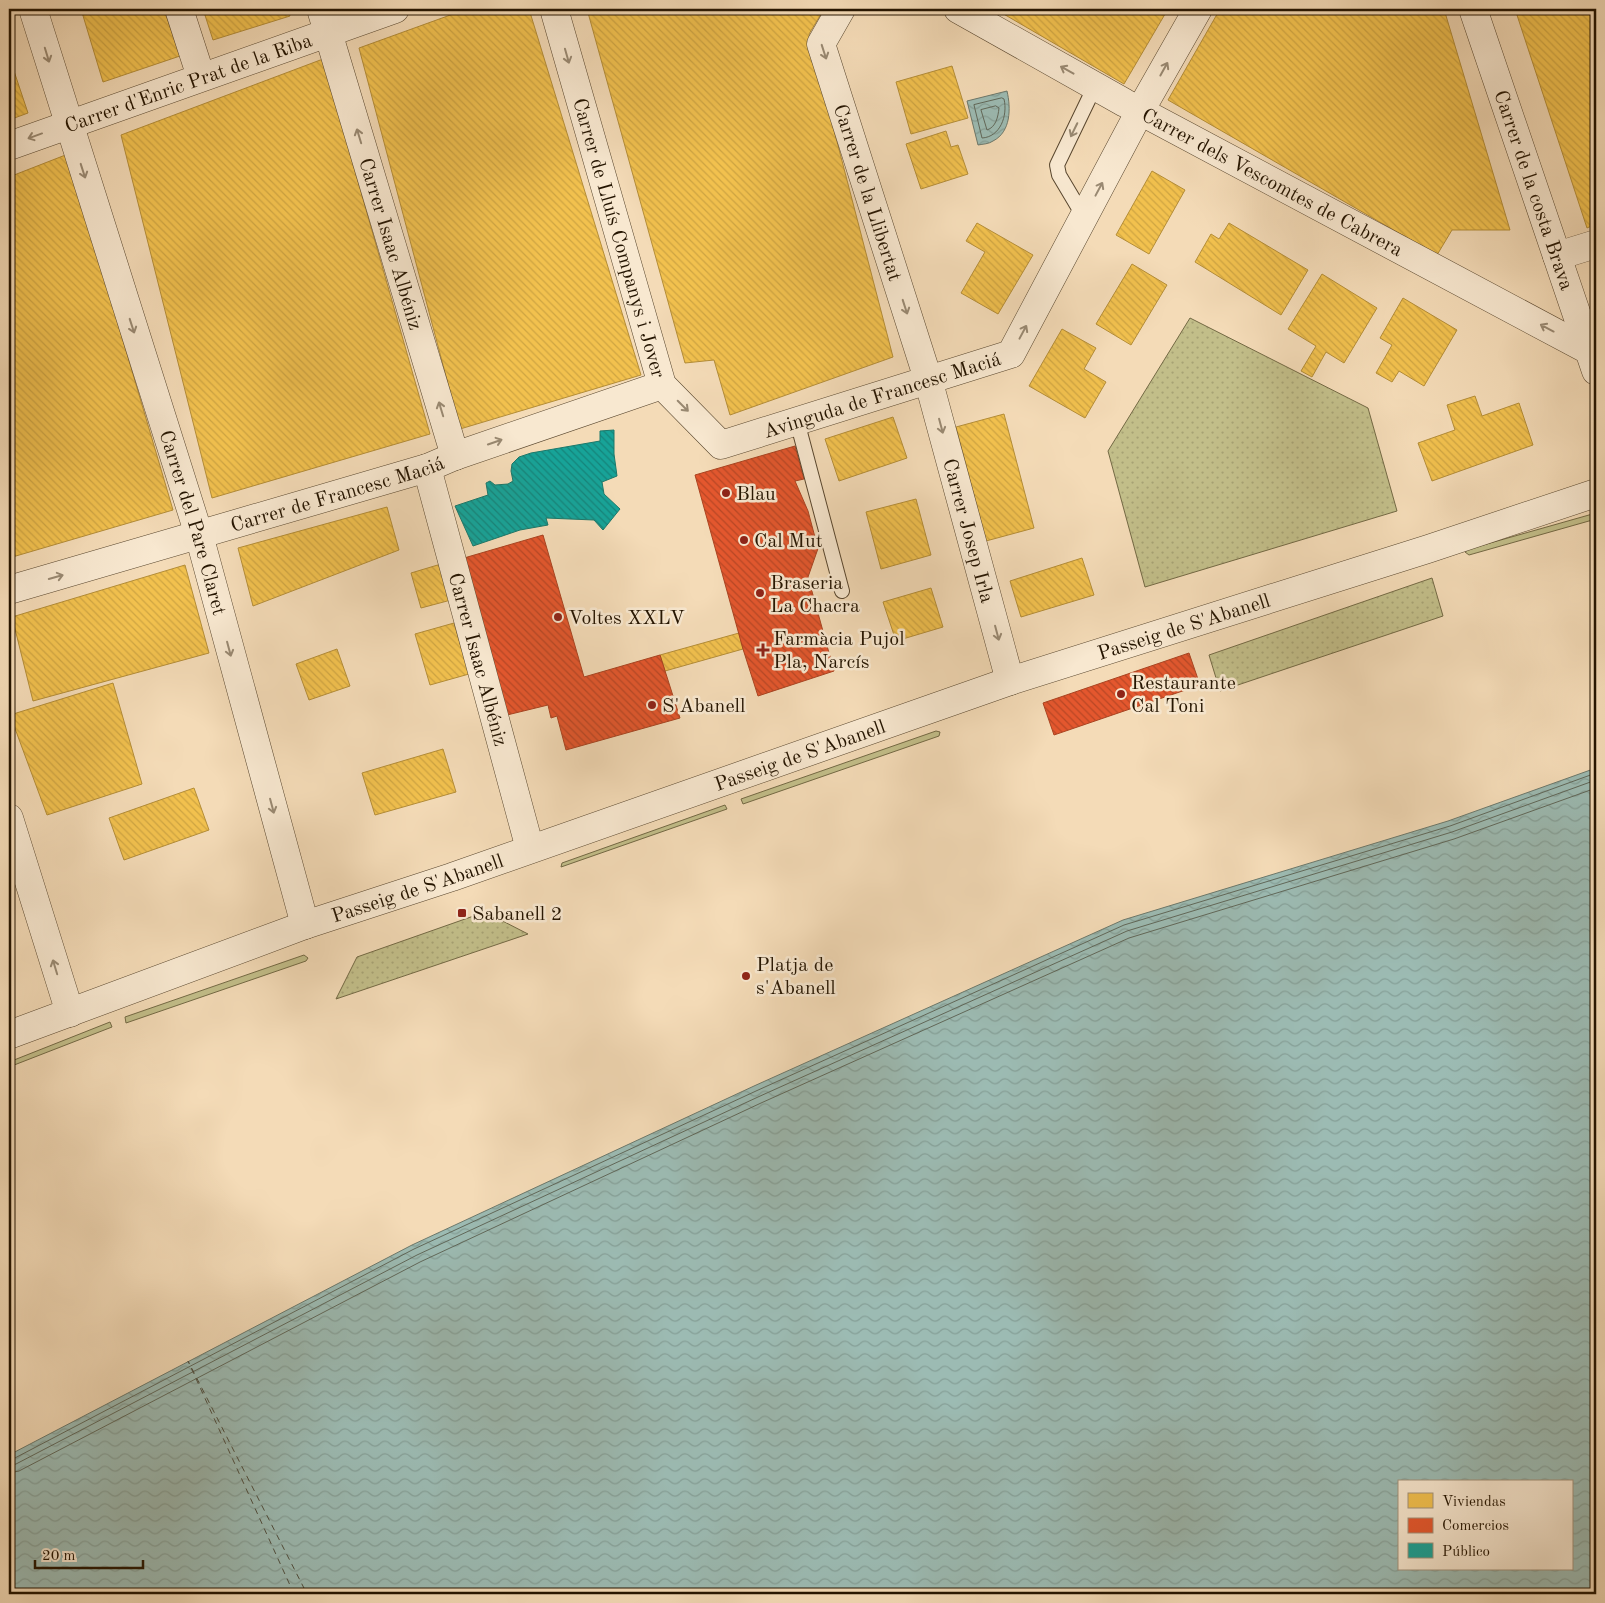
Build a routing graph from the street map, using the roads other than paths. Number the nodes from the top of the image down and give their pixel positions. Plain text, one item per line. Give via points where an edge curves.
1 (33, 9) edge
2 (179, 9) edge
3 (395, 9) edge
4 (554, 9) edge
5 (841, 9) edge
6 (958, 9) edge
7 (1198, 9) edge
8 (1473, 9) edge
9 (324, 20) edge
10 (201, 78) junction
11 (1095, 86) junction
12 (1140, 111) junction
13 (69, 124) junction
14 (9, 146) edge
15 (1084, 217) junction
16 (1596, 244) edge
17 (1557, 256) junction
18 (1593, 361) edge
19 (928, 379) junction
20 (662, 385) junction
21 (797, 421) junction
22 (721, 445) joint
23 (455, 456) junction
24 (428, 468) junction
25 (1596, 493) edge
26 (198, 535) junction
27 (9, 590) edge
28 (842, 591) dead end
29 (1010, 681) junction
30 (9, 818) edge
31 (530, 849) junction
32 (305, 925) junction
33 (70, 1013) junction
34 (9, 1035) edge

1 -> 13 street, Carrer del Pare Claret
2 - 10 street
3 - 9 street, Carrer d'Enric Prat de la Riba
4 -> 20 street, Carrer de Lluís Companys i Jover
5 -> 19 street, Carrer de la Llibertat via 821,44
11 -> 6 street, Carrer dels Vescomtes de Cabrera
12 -> 7 street, Avinguda de Francesc Maciá
8 - 17 street, Carrer de la costa Brava
9 - 10 street, Carrer d'Enric Prat de la Riba
23 -> 9 street, Carrer Isaac Albéniz
10 - 13 street, Carrer d'Enric Prat de la Riba
11 - 12 street, Carrer dels Vescomtes de Cabrera
11 -> 15 lane via 1056,165
15 -> 12 street, Avinguda de Francesc Maciá
18 -> 12 street, Carrer dels Vescomtes de Cabrera
13 -> 14 street, Carrer d'Enric Prat de la Riba
13 -> 26 street, Carrer del Pare Claret
19 -> 15 street, Avinguda de Francesc Maciá via 1011,354
16 - 17 street
17 - 18 street, Carrer de la costa Brava
19 - 21 street, Avinguda de Francesc Maciá
19 -> 29 street, Carrer Josep Irla
20 -> 22 street, Carrer de Lluís Companys i Jover
23 -> 20 street, Carrer de Francesc Maciá
21 - 22 street, Avinguda de Francesc Maciá
21 - 28 lane
23 - 24 street, Carrer de Francesc Maciá
24 - 26 street, Carrer de Francesc Maciá
24 - 31 street, Carrer Isaac Albéniz
25 - 29 street, Passeig de S'Abanell
27 -> 26 street, Carrer de Francesc Maciá
26 -> 32 street, Carrer del Pare Claret
29 - 31 street, Passeig de S'Abanell
33 -> 30 street
31 - 32 street, Passeig de S'Abanell
32 - 33 street, Passeig de S'Abanell
33 - 34 street, Passeig de S'Abanell

